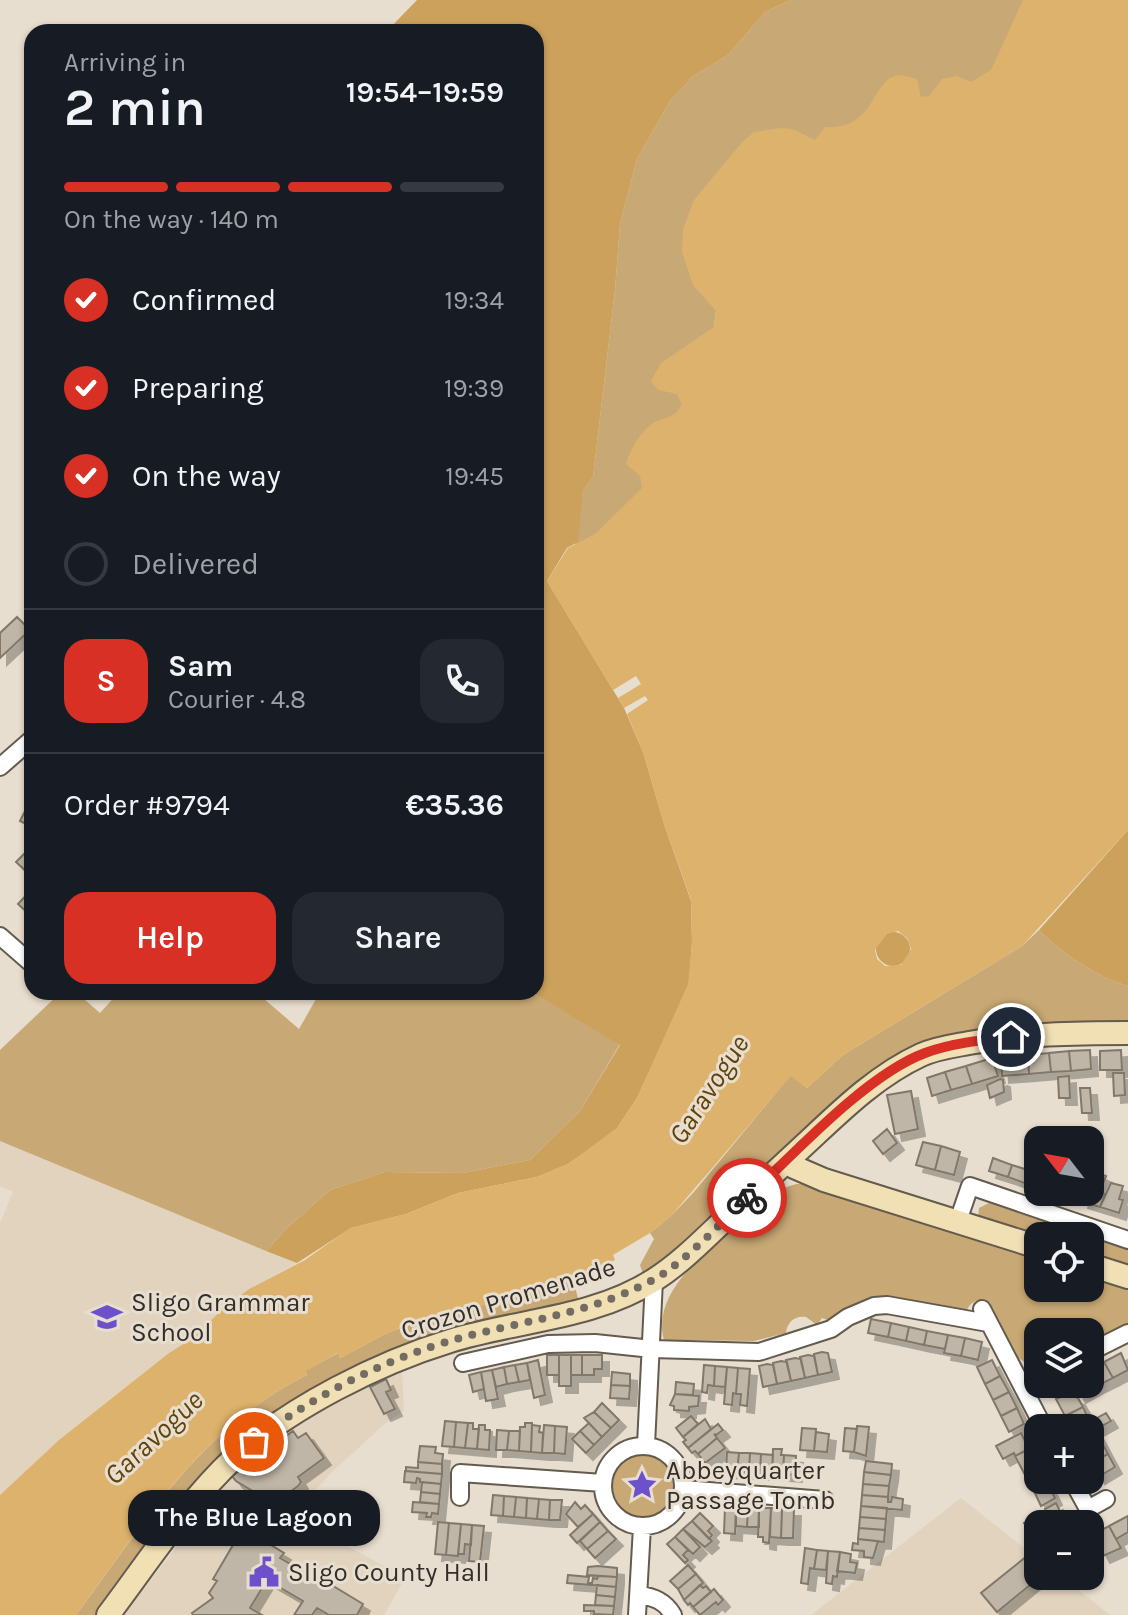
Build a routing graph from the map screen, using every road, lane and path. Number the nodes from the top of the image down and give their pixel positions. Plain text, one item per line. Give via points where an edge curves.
1 (24, 746) edge
2 (0, 767) edge
3 (0, 936) edge
4 (24, 957) edge
5 (1128, 1033) edge
6 (787, 1161) junction
7 (958, 1221) junction
8 (1128, 1240) edge
9 (1024, 1242) edge
10 (1104, 1269) edge
11 (1128, 1277) edge
12 (654, 1280) junction
13 (1128, 1333) edge
14 (1104, 1345) edge
15 (652, 1349) junction
16 (463, 1363) dead end
17 (1022, 1386) joint
18 (1037, 1414) edge
19 (646, 1445) junction
20 (603, 1483) junction
21 (683, 1489) junction
22 (1080, 1494) edge
23 (460, 1497) dead end
24 (1106, 1499) dead end
25 (825, 1500) dead end
26 (642, 1527) junction
27 (639, 1595) junction
28 (108, 1615) edge
29 (637, 1615) edge
30 (673, 1615) edge

1 - 2 street
3 - 4 street
5 - 6 street, Crozon Promenade via 989,1040 923,1053 876,1082
6 - 7 street via 824,1180
6 - 12 street, Crozon Promenade
7 - 8 street via 970,1186
7 - 9 street
10 - 11 street
12 - 15 street
12 - 28 street, Crozon Promenade via 604,1303 403,1357 272,1427 206,1488
13 - 14 street
15 - 16 street via 548,1344
15 - 17 street via 759,1352 887,1305 985,1316
15 - 19 street
17 - 18 street
19 - 20 street via 618,1454
19 - 21 street via 674,1460
20 - 23 street via 460,1473
20 - 26 street via 615,1516
21 - 25 street
21 - 26 street via 668,1517
22 - 24 street via 1088,1509
26 - 27 street
27 - 29 street
27 - 30 street via 663,1602

